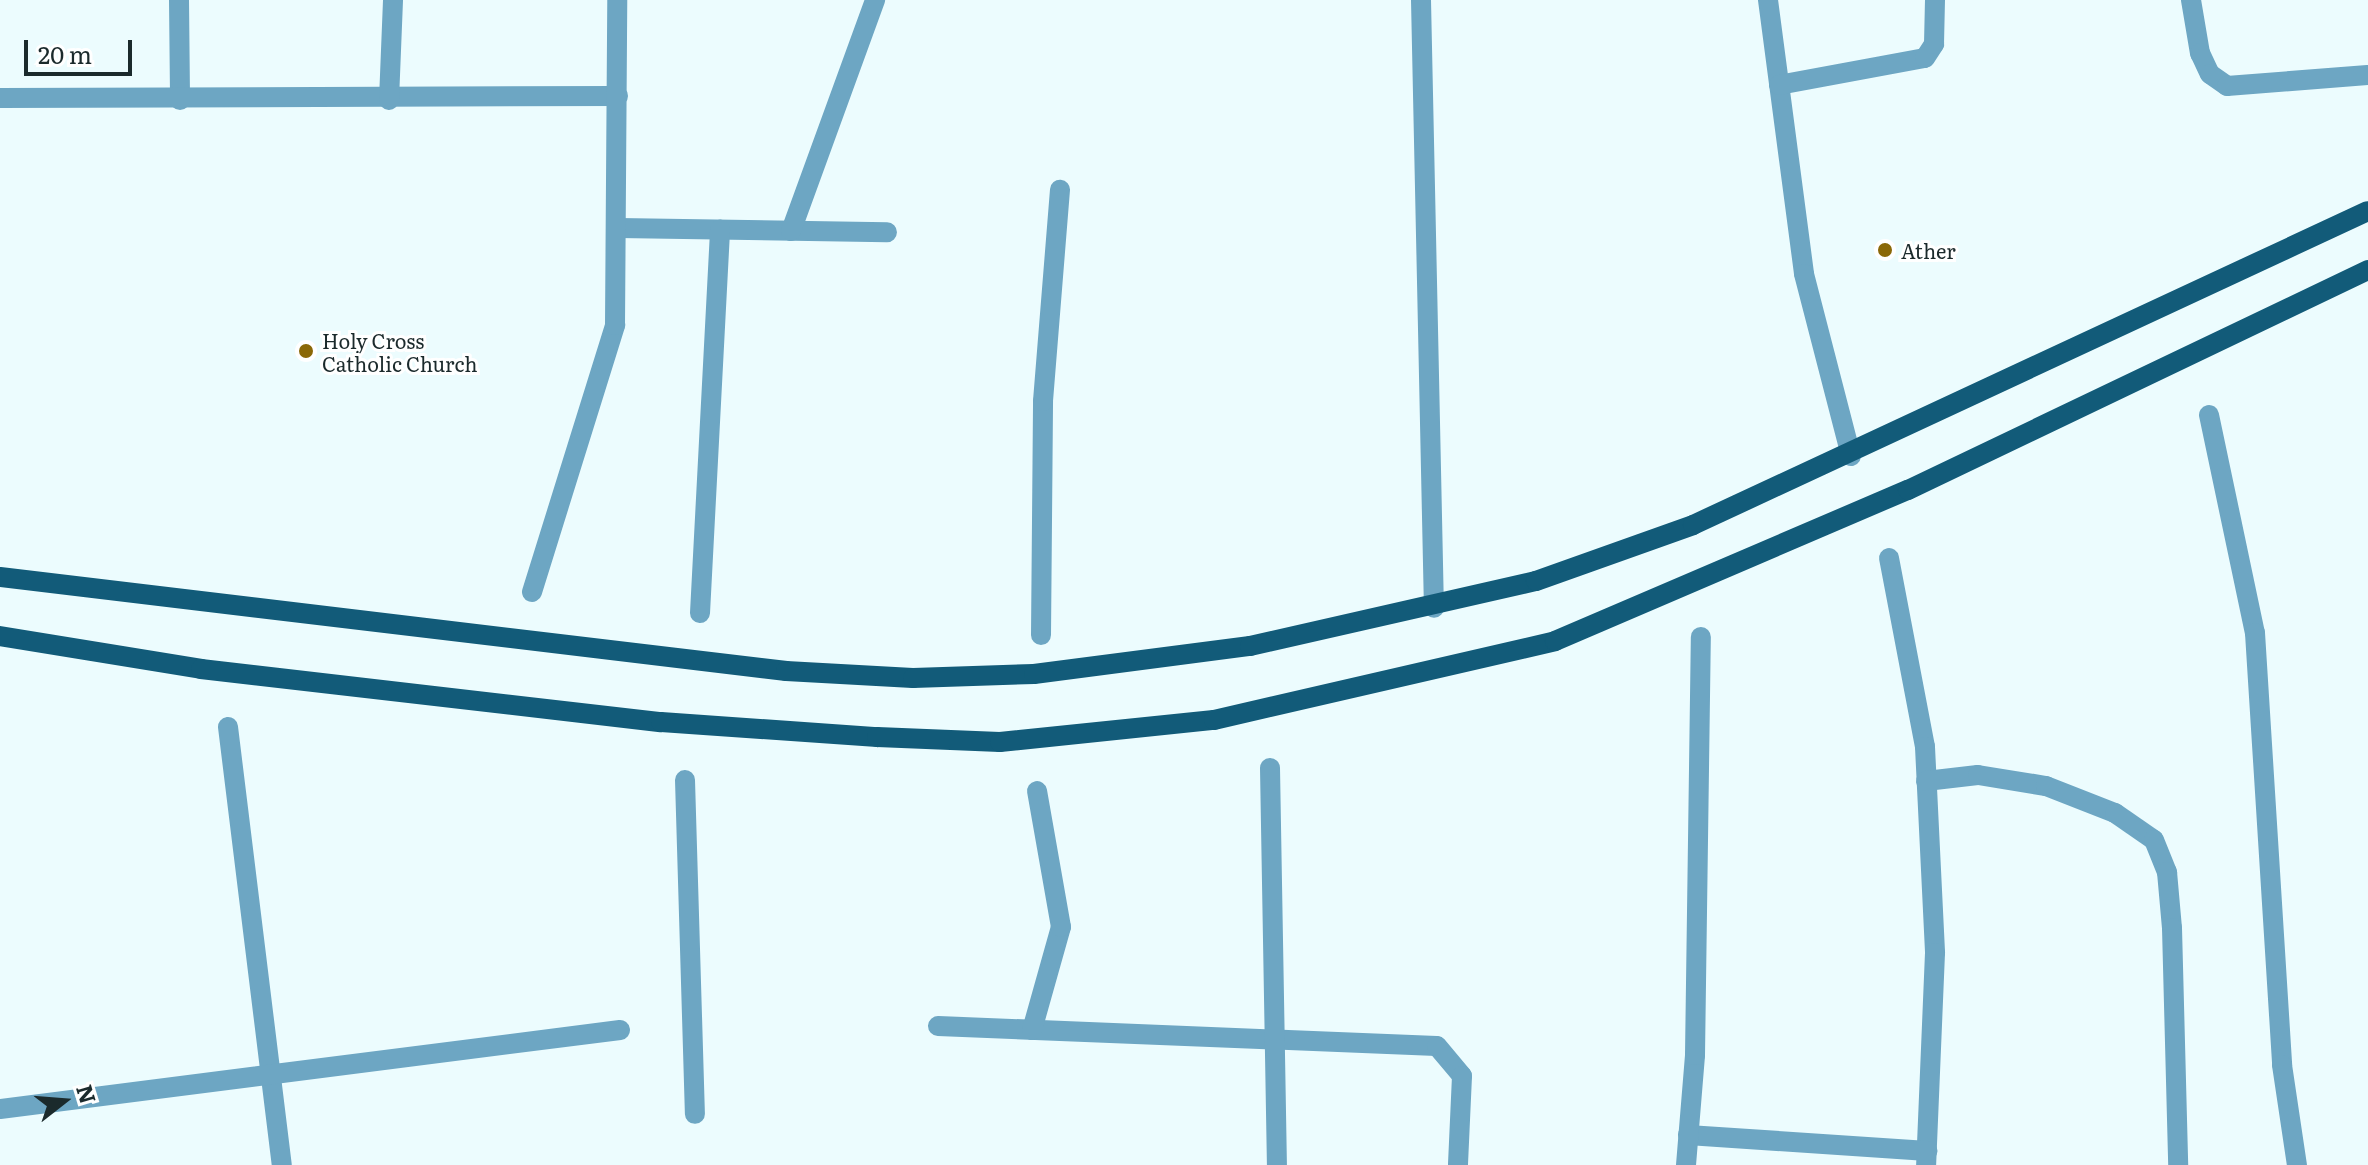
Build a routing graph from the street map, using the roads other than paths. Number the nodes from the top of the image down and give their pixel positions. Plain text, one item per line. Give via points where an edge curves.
1 (179, 0) edge
2 (393, 0) edge
3 (617, 0) edge
4 (875, 0) edge
5 (1421, 0) edge
6 (1768, 0) edge
7 (1935, 0) edge
8 (2191, 0) edge
9 (2368, 75) edge
10 (1779, 85) junction
11 (618, 96) junction
12 (0, 98) edge
13 (180, 100) junction
14 (389, 100) junction
15 (1060, 190) dead end
16 (2368, 211) edge
17 (619, 228) junction
18 (720, 230) junction
19 (791, 231) junction
20 (887, 232) dead end
21 (2368, 270) edge
22 (2209, 415) dead end
23 (1851, 456) junction
24 (1889, 558) dead end
25 (0, 577) edge
26 (532, 592) dead end
27 (1434, 608) junction
28 (700, 613) dead end
29 (1041, 635) dead end
30 (0, 636) edge
31 (1701, 637) dead end
32 (228, 727) dead end
33 (1270, 768) dead end
34 (685, 780) dead end
35 (1926, 781) junction
36 (1037, 791) dead end
37 (938, 1026) dead end
38 (620, 1030) dead end
39 (1032, 1030) junction
40 (1277, 1040) junction
41 (271, 1072) junction
42 (0, 1109) edge
43 (695, 1114) dead end
44 (1688, 1135) junction
45 (1927, 1158) edge
46 (282, 1165) edge
47 (1277, 1165) edge
48 (1458, 1165) edge
49 (1686, 1165) edge
50 (2178, 1165) edge
51 (2297, 1165) edge

1 - 13 street
2 - 14 street
3 - 11 street
4 - 19 street
5 - 27 street
6 - 10 street
7 - 10 street via 1934,44 1925,58
8 - 9 street via 2200,53 2210,74 2227,86
10 - 23 street via 1804,274
11 - 14 street
11 - 17 street
12 - 13 street
13 - 14 street
15 - 29 street via 1043,401
16 - 23 main road
17 - 18 street
17 - 26 street via 607,360
18 - 19 street
18 - 28 street
19 - 20 street
21 - 30 main road via 1908,490 1555,641 1214,720 1000,742 877,737 661,722 201,669
22 - 51 street via 2255,633 2282,1065
23 - 27 main road via 1693,525
24 - 35 street via 1916,684
25 - 27 main road via 786,671 913,678 1034,674 1250,646
31 - 44 street
32 - 41 street
33 - 40 street
34 - 43 street
35 - 45 street via 1935,953
35 - 50 street via 1978,775 2046,786 2115,813 2154,840 2167,872 2172,928
36 - 39 street via 1061,927
37 - 39 street
38 - 41 street
39 - 40 street
40 - 47 street
40 - 48 street via 1437,1046 1462,1076
41 - 42 street
41 - 46 street
44 - 45 street
44 - 49 street

